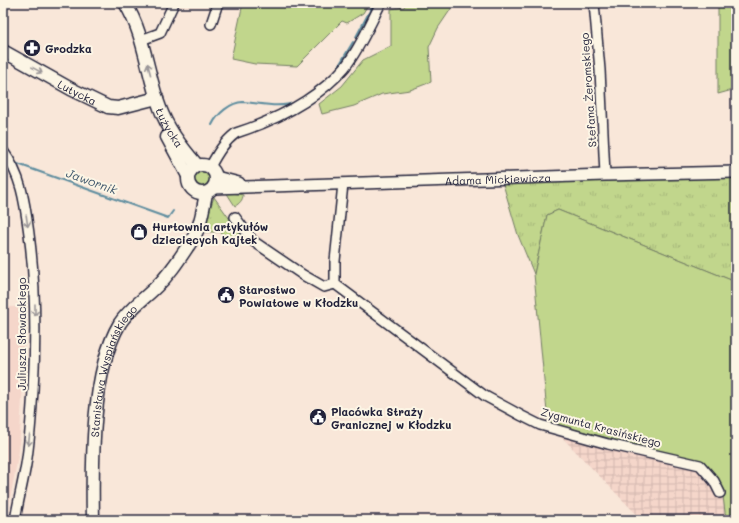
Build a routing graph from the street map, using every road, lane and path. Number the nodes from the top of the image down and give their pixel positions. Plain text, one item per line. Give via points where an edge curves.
1 (125, 3) edge
2 (174, 3) edge
3 (218, 3) edge
4 (381, 3) edge
5 (594, 3) edge
6 (211, 24) dead end
7 (141, 40) junction
8 (3, 51) edge
9 (159, 104) junction
10 (5, 154) edge
11 (197, 165) junction
12 (210, 166) junction
13 (736, 172) edge
14 (606, 175) junction
15 (188, 176) junction
16 (342, 184) junction
17 (212, 186) junction
18 (194, 191) junction
19 (235, 217) dead end
20 (188, 245) junction
21 (335, 284) junction
22 (720, 493) dead end
23 (15, 520) edge
24 (92, 520) edge

1 - 7 main road, Łużycka via 133,16
2 - 7 street via 160,33
3 - 6 street
4 - 12 street via 358,47 329,83 311,98 290,110 236,133 222,147
5 - 14 street, Stefana Żeromskiego
9 -> 7 main road, Łużycka
8 -> 9 main road, Lutycka via 108,107
9 - 11 main road, Łużycka via 177,141
9 - 15 main road, Łużycka via 167,137
10 -> 23 street, Juliusza Słowackiego via 20,182 32,254 35,322 32,413 25,470
11 - 12 main road
11 - 15 main road
12 - 17 main road via 215,172
13 - 14 street, Adama Mickiewicza
14 - 16 street, Adama Mickiewicza
15 - 18 main road via 188,183
16 - 17 street, Adama Mickiewicza
16 - 21 street
17 - 18 main road via 201,193
17 - 20 main road, Stanisława Wyspiańskiego via 194,238
18 - 20 main road, Stanisława Wyspiańskiego via 196,210
19 - 21 street via 258,245 324,287
20 - 24 main road, Stanisława Wyspiańskiego via 168,274 120,322 108,349 101,377 95,423
21 - 22 street, Zygmunta Krasińskiego via 486,396 517,414 540,425 700,465 714,480

